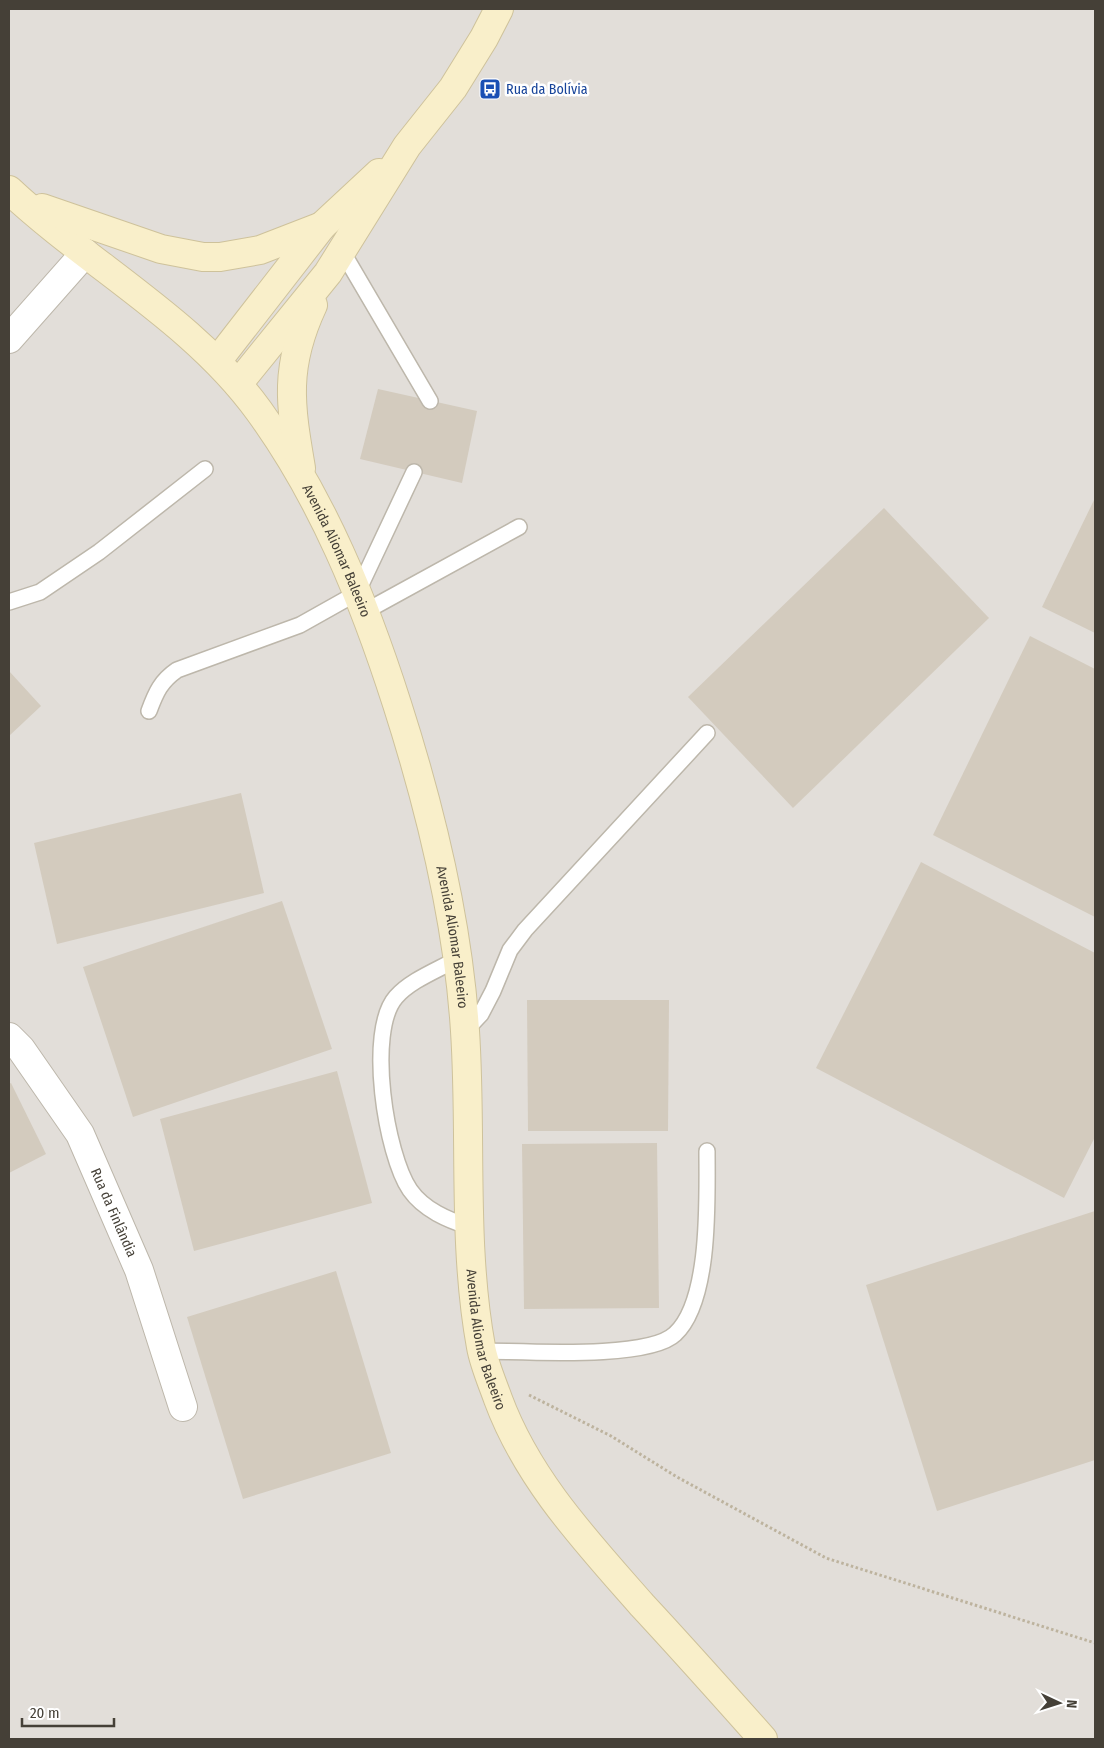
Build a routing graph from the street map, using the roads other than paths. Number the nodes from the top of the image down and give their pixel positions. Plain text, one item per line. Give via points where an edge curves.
1 (499, 9) edge
2 (407, 146) junction
3 (13, 194) edge
4 (322, 226) junction
5 (85, 253) junction
6 (335, 262) junction
7 (9, 339) edge
8 (218, 360) junction
9 (238, 384) junction
10 (430, 401) dead end
11 (204, 468) dead end
12 (414, 472) dead end
13 (303, 480) junction
14 (519, 527) dead end
15 (9, 602) edge
16 (362, 602) junction
17 (149, 711) dead end
18 (707, 733) dead end
19 (457, 959) junction
20 (465, 1032) junction
21 (9, 1037) edge
22 (708, 1151) dead end
23 (470, 1227) junction
24 (481, 1351) junction
25 (183, 1407) dead end
26 (763, 1739) edge

1 - 2 main road via 453,88
2 - 4 main road
2 - 6 main road
3 - 4 main road via 55,214 161,249 202,257 260,250
3 - 5 main road, Avenida Aliomar Baleeiro
4 - 8 main road
5 - 7 street
5 - 8 main road, Avenida Aliomar Baleeiro
6 - 9 main road
6 - 10 lane
6 - 13 main road via 301,334 293,367 292,407
8 - 9 main road, Avenida Aliomar Baleeiro
9 - 13 main road, Avenida Aliomar Baleeiro via 260,412
11 - 15 lane via 99,552 40,592
12 - 16 lane
13 - 16 main road, Avenida Aliomar Baleeiro
14 - 16 lane
16 - 17 lane via 177,670 164,679
16 - 19 main road, Avenida Aliomar Baleeiro via 425,799 441,861
18 - 20 lane via 525,930 510,950 480,1014
19 - 20 main road, Avenida Aliomar Baleeiro
19 - 23 lane via 412,984 396,997 386,1013 380,1057 392,1149 399,1170 411,1191 429,1208 448,1220
20 - 23 main road, Avenida Aliomar Baleeiro
21 - 25 street, Rua da Finlândia via 21,1049 80,1134 139,1270
22 - 24 lane via 707,1232 700,1280 684,1325 674,1336 656,1345 614,1350
23 - 24 main road, Avenida Aliomar Baleeiro
24 - 26 main road, Avenida Aliomar Baleeiro via 521,1452 546,1491 580,1535

